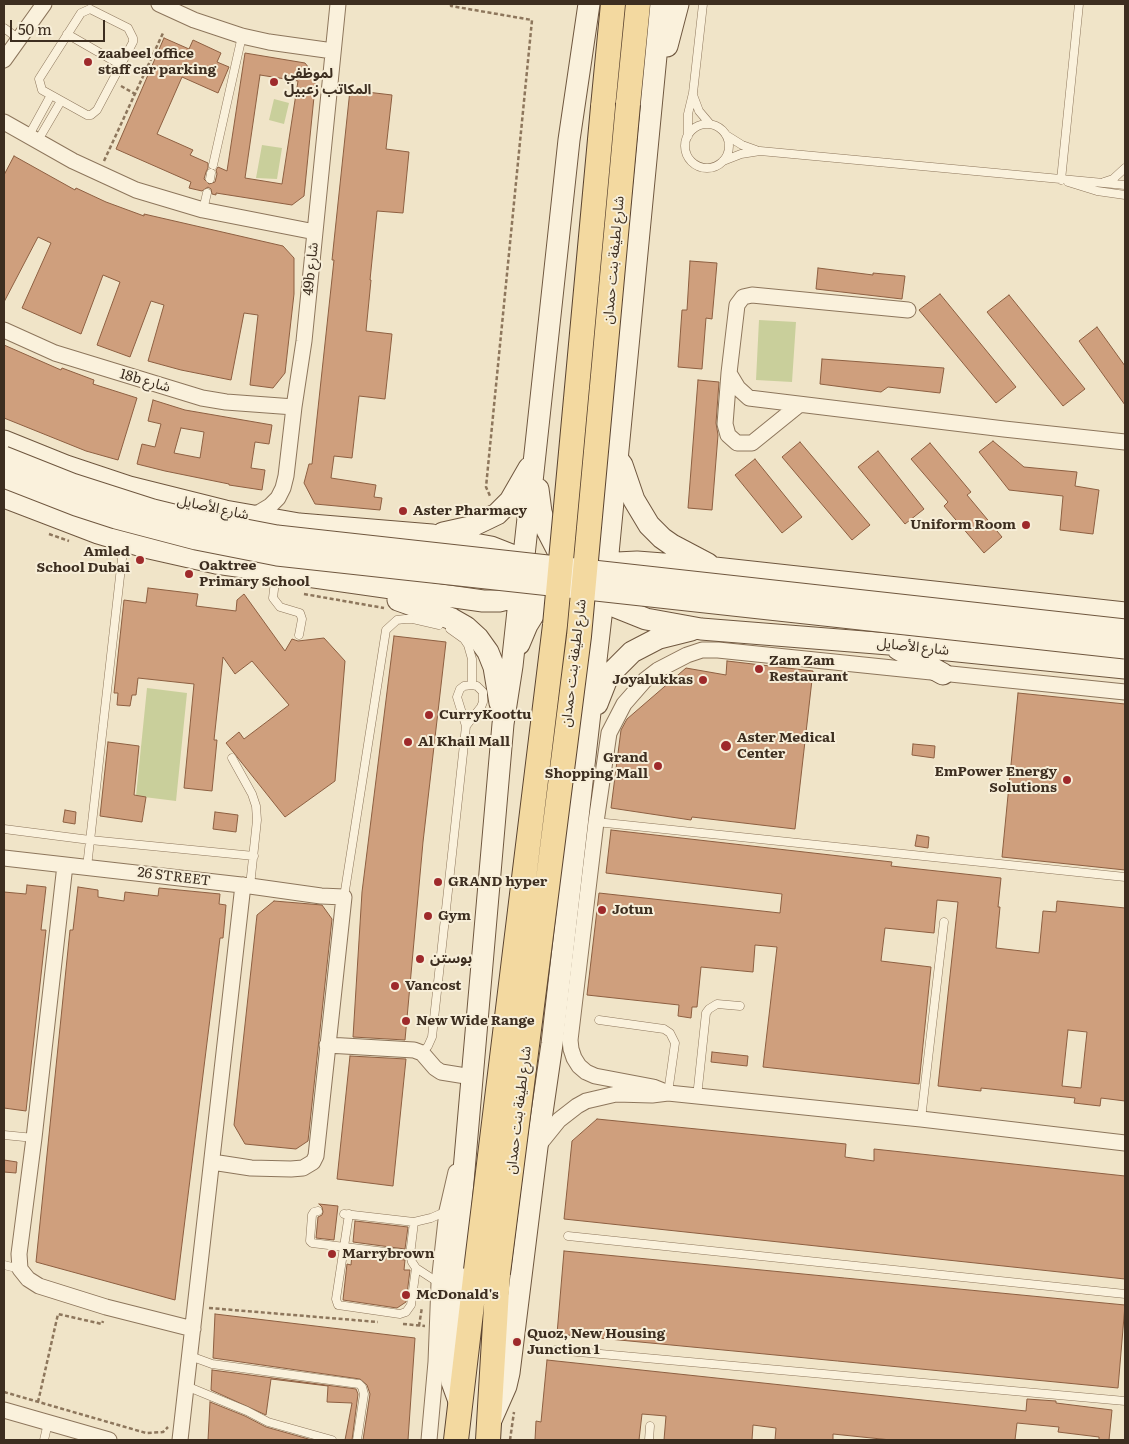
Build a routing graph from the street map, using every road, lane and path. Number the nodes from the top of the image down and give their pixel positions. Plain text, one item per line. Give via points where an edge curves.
1 (44, 4) edge
2 (159, 4) edge
3 (338, 4) edge
4 (451, 4) edge
5 (588, 4) edge
6 (614, 4) edge
7 (638, 4) edge
8 (661, 4) edge
9 (678, 4) edge
10 (703, 4) edge
11 (1079, 4) edge
12 (4, 28) edge
13 (163, 33) dead end
14 (67, 34) junction
15 (242, 36) junction
16 (19, 39) junction
17 (333, 51) junction
18 (4, 60) edge
19 (121, 65) junction
20 (656, 69) junction
21 (112, 82) junction
22 (693, 93) junction
23 (135, 94) junction
24 (51, 95) junction
25 (61, 101) junction
26 (4, 122) edge
27 (710, 124) junction
28 (726, 135) junction
29 (688, 136) junction
30 (33, 139) junction
31 (760, 151) junction
32 (723, 161) junction
33 (1125, 168) edge
34 (211, 172) dead end
35 (98, 173) junction
36 (1061, 180) junction
37 (1104, 182) junction
38 (1125, 185) edge
39 (207, 193) dead end
40 (1125, 195) edge
41 (203, 210) junction
42 (315, 232) junction
43 (908, 310) dead end
44 (4, 330) edge
45 (729, 373) junction
46 (749, 398) junction
47 (799, 405) junction
48 (294, 407) junction
49 (725, 418) junction
50 (4, 441) edge
51 (1125, 442) edge
52 (4, 457) edge
53 (616, 457) junction
54 (534, 459) junction
55 (4, 476) edge
56 (4, 497) edge
57 (497, 514) junction
58 (250, 516) junction
59 (432, 535) junction
60 (124, 540) junction
61 (524, 560) junction
62 (606, 564) junction
63 (715, 568) junction
64 (570, 569) junction
65 (276, 572) junction
66 (552, 582) junction
67 (374, 587) junction
68 (519, 596) junction
69 (602, 598) junction
70 (1125, 613) edge
71 (701, 629) junction
72 (1125, 630) edge
73 (299, 635) dead end
74 (889, 644) junction
75 (1125, 648) edge
76 (512, 666) junction
77 (1125, 668) edge
78 (943, 674) junction
79 (472, 685) junction
80 (1125, 692) edge
81 (503, 724) junction
82 (589, 725) junction
83 (466, 726) junction
84 (232, 758) dead end
85 (596, 822) junction
86 (4, 829) edge
87 (90, 840) junction
88 (254, 856) junction
89 (4, 858) edge
90 (65, 865) junction
91 (87, 867) junction
92 (1125, 877) edge
93 (247, 885) junction
94 (344, 897) junction
95 (586, 900) junction
96 (567, 919) junction
97 (944, 922) dead end
98 (740, 1006) dead end
99 (599, 1020) dead end
100 (328, 1045) junction
101 (422, 1053) junction
102 (472, 1077) junction
103 (668, 1093) junction
104 (697, 1097) junction
105 (921, 1119) junction
106 (4, 1135) edge
107 (34, 1138) junction
108 (467, 1138) junction
109 (1125, 1143) edge
110 (538, 1147) junction
111 (212, 1162) junction
112 (318, 1211) dead end
113 (447, 1211) junction
114 (414, 1222) junction
115 (568, 1236) dead end
116 (344, 1247) junction
117 (410, 1255) junction
118 (4, 1265) edge
119 (416, 1268) junction
120 (20, 1269) junction
121 (487, 1271) junction
122 (439, 1283) junction
123 (1125, 1294) edge
124 (195, 1306) junction
125 (106, 1307) junction
126 (380, 1322) dead end
127 (400, 1324) dead end
128 (438, 1327) junction
129 (193, 1329) junction
130 (556, 1350) dead end
131 (190, 1356) junction
132 (186, 1386) junction
133 (4, 1392) edge
134 (1125, 1401) edge
135 (38, 1402) junction
136 (460, 1404) junction
137 (4, 1410) edge
138 (183, 1412) junction
139 (48, 1423) junction
140 (650, 1426) dead end
141 (489, 1431) edge
142 (44, 1440) edge
143 (109, 1440) edge
144 (180, 1440) edge
145 (332, 1440) edge
146 (357, 1440) edge
147 (429, 1440) edge
148 (456, 1440) edge
149 (649, 1440) edge

1 - 16 street
2 - 15 street
3 - 17 street, 49b شارع
4 - 57 path via 532,20 486,487
5 - 54 street
6 - 121 main road, شارع لطيفة بنت حمدان, bridge via 555,625
7 - 121 main road, شارع لطيفة بنت حمدان, bridge via 579,636
8 - 20 street
9 - 20 street via 670,39
10 - 22 lane
11 - 36 lane
12 - 16 lane
13 - 23 path
14 - 19 lane
14 - 19 lane via 81,13 90,9 128,28 133,34 133,42
14 - 24 lane via 39,79 40,87
15 - 17 street
15 - 34 lane
16 - 18 street
17 - 42 street, 49b شارع
19 - 21 lane
20 - 53 street
21 - 23 path
21 - 25 lane via 91,115
22 - 27 lane via 699,111
22 - 29 lane via 688,114
23 - 35 path
24 - 25 lane
24 - 30 lane
25 - 30 lane
26 - 30 street
27 - 28 lane
27 - 29 lane via 697,126
28 - 31 lane via 742,146
28 - 32 lane via 729,149
29 - 32 lane via 686,150 692,161 704,167
30 - 35 street
31 - 32 lane
31 - 36 lane
33 - 37 lane
35 - 41 street via 136,190
36 - 37 lane
36 - 40 lane
37 - 38 lane
39 - 41 lane
41 - 42 street
42 - 48 street, 49b شارع
43 - 45 street via 747,295 737,305
44 - 48 street, 18b شارع via 55,353 202,398
45 - 46 street
45 - 49 street
46 - 47 street
46 - 49 street
47 - 49 street via 756,441 747,444 737,443 728,436
47 - 51 street
48 - 58 street, 49b شارع via 283,488 270,506
50 - 58 street, شارع الأصايل via 129,487
52 - 72 street, bridge via 72,484 153,510 277,536
53 - 62 street
53 - 63 street via 634,500 649,525 672,545
53 - 64 street
54 - 57 street via 510,502
54 - 61 street
54 - 64 street via 541,512 550,537
55 - 75 street, bridge via 116,518 196,539 277,554
56 - 60 street
57 - 59 street via 470,527
58 - 59 street, شارع الأصايل via 299,524
59 - 61 street via 492,547
60 - 65 street via 216,563
60 - 87 lane
61 - 66 street
61 - 68 street
62 - 63 street via 637,562
62 - 64 street
62 - 69 street
63 - 70 street
64 - 66 street
64 - 69 street
65 - 67 street
65 - 73 lane via 273,598 280,607 300,613
66 - 68 street
66 - 76 street via 527,626
66 - 82 street via 575,612 585,637 588,661 585,711
67 - 68 street via 483,602
67 - 81 street via 402,602 452,619 478,638 494,667
68 - 76 street
69 - 71 street via 646,619
69 - 82 street
71 - 74 street, شارع الأصايل
71 - 82 street via 659,638 632,652 606,681
74 - 77 street, شارع الأصايل
74 - 78 street
76 - 81 street, شارع لطيفة بنت حمدان
78 - 80 street
78 - 85 street via 718,650 702,650 687,655 645,680 616,718 609,734
79 - 83 lane via 460,689 457,697
79 - 83 lane via 483,692 483,702
79 - 94 lane via 472,659 468,645 451,630 413,619 397,620 386,630
81 - 102 street, شارع لطيفة بنت حمدان
82 - 96 street
83 - 101 lane via 432,1037
84 - 88 lane via 256,806
85 - 92 lane
85 - 95 street
86 - 87 lane
87 - 88 lane
87 - 91 lane
88 - 93 lane
89 - 90 street, 26 STREET
90 - 91 street, 26 STREET
90 - 107 street
91 - 93 street, 26 STREET
93 - 94 street, 26 STREET
93 - 111 street
94 - 100 street
95 - 96 street
95 - 103 street via 570,1040 574,1058 586,1072 595,1076
96 - 110 street
97 - 105 lane
98 - 104 lane via 716,1004 706,1013
99 - 103 lane via 660,1028 670,1033 675,1044
100 - 101 street
100 - 111 street via 319,1142 313,1162 303,1168 291,1169 251,1168
101 - 102 street via 442,1072
102 - 108 street, شارع لطيفة بنت حمدان
103 - 104 street
103 - 110 street via 616,1094 586,1102 559,1120
104 - 105 street
105 - 109 street
106 - 107 lane
107 - 120 street via 19,1254
108 - 113 street via 461,1146
108 - 136 street, شارع لطيفة بنت حمدان via 450,1358 452,1382
110 - 141 street via 509,1373
111 - 124 street
112 - 116 lane via 312,1214 310,1242
113 - 114 lane
113 - 122 street
114 - 116 lane via 347,1214
114 - 117 lane
115 - 123 lane
116 - 117 lane
116 - 119 lane via 336,1299 341,1307 406,1312 411,1305
117 - 119 lane
118 - 120 lane
119 - 122 lane
120 - 125 street via 39,1286
121 - 136 main road, شارع لطيفة بنت حمدان
121 - 141 main road, شارع لطيفة بنت حمدان
122 - 128 street
124 - 126 path
124 - 129 street
125 - 129 street
125 - 135 path via 102,1324 58,1314
127 - 128 path
128 - 147 street
129 - 131 street
130 - 134 lane
131 - 132 street
131 - 146 lane via 212,1364 359,1384 364,1394
132 - 138 street
132 - 145 lane via 268,1422
133 - 135 path
135 - 138 path via 146,1433 163,1432
136 - 148 main road, شارع لطيفة بنت حمدان
137 - 139 street
138 - 144 street
139 - 142 lane
139 - 143 street
140 - 149 lane

